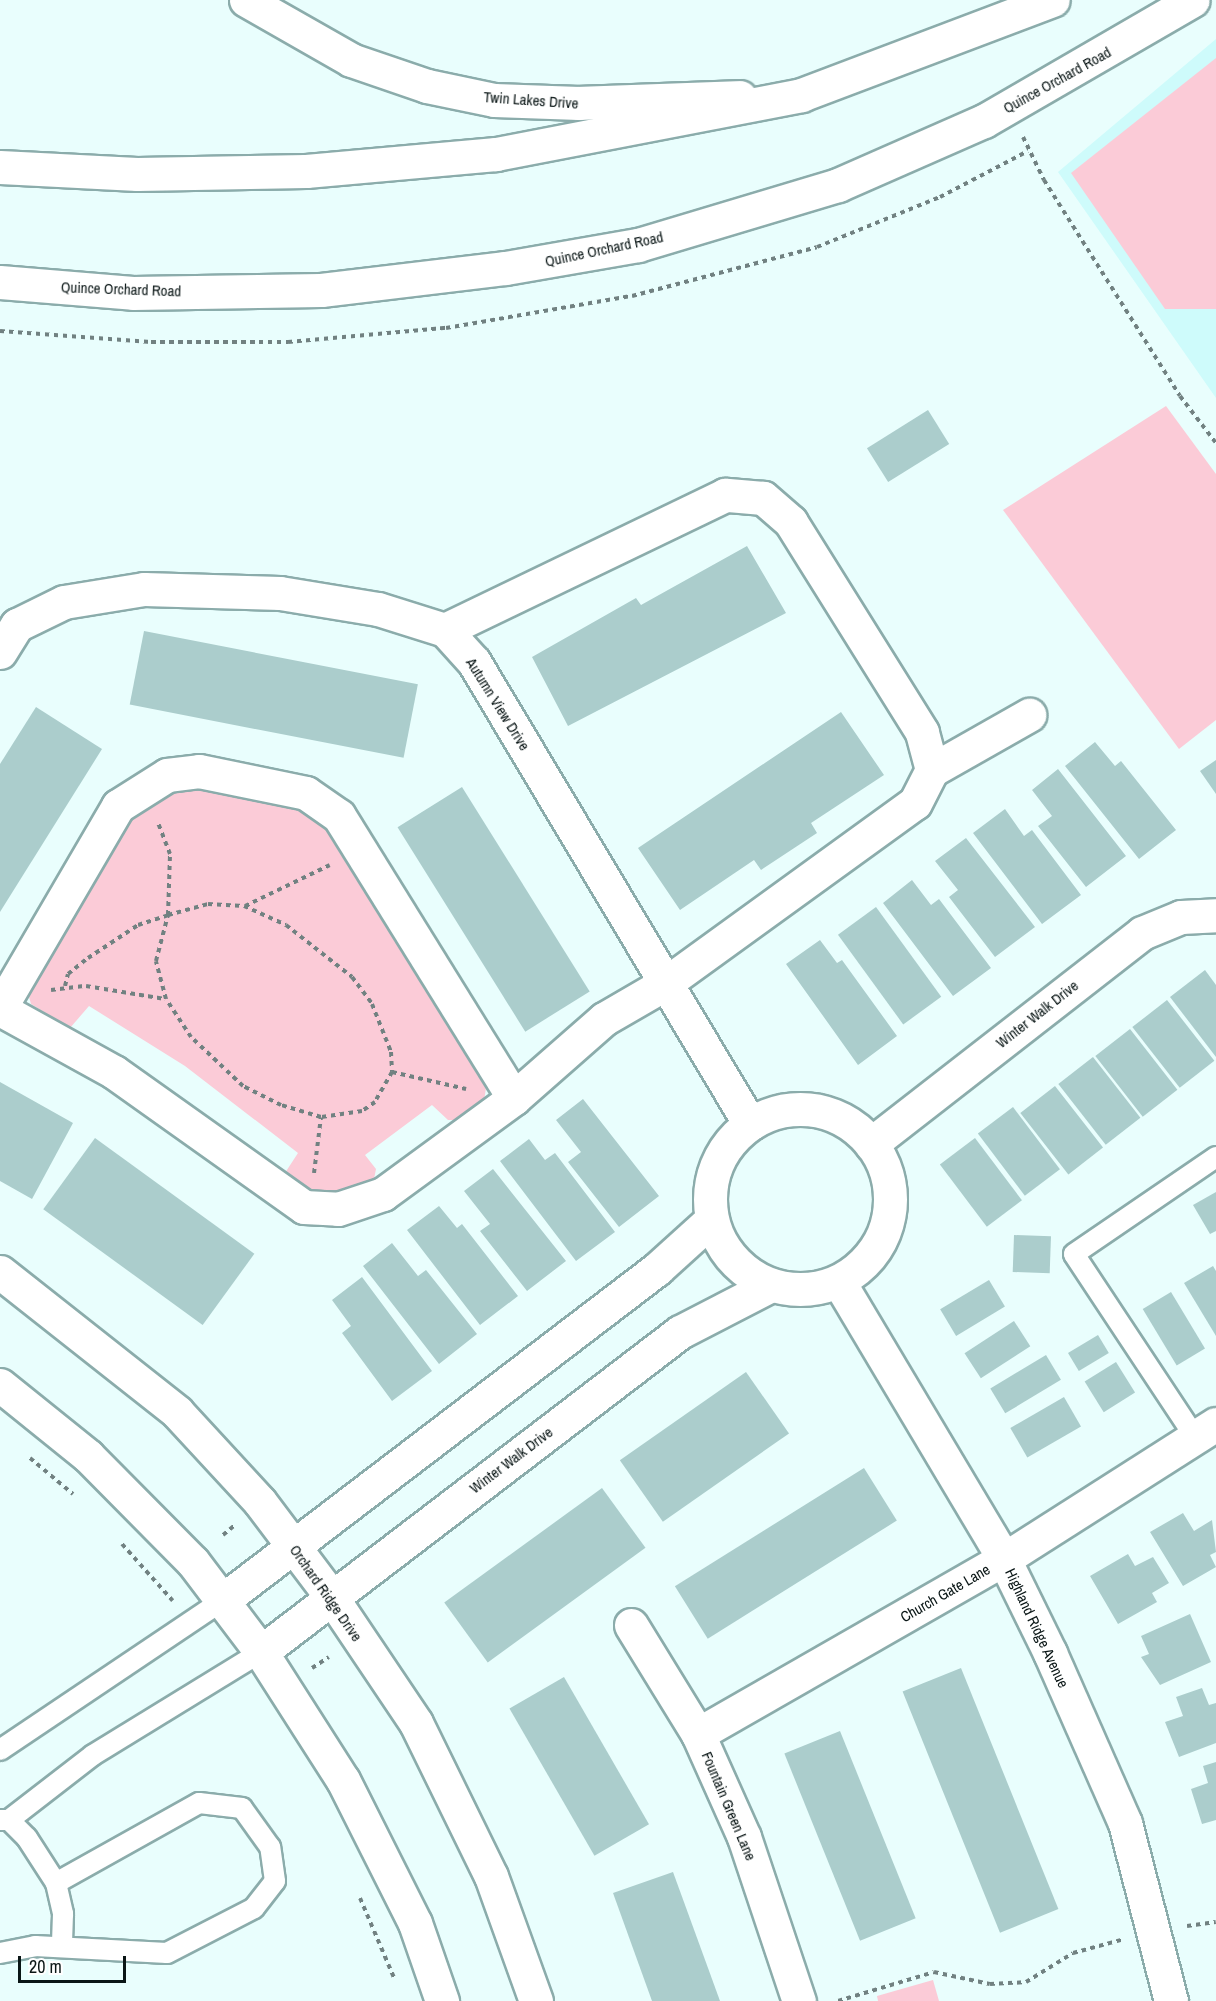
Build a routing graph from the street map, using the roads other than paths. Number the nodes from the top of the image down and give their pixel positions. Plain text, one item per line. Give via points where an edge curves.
1 (246, 0) edge
2 (1053, 0) edge
3 (1193, 0) edge
4 (801, 95) junction
5 (0, 167) edge
6 (0, 282) edge
7 (445, 630) junction
8 (0, 652) edge
9 (1029, 715) dead end
10 (932, 770) junction
11 (1216, 915) edge
12 (666, 983) junction
13 (0, 1008) edge
14 (514, 1098) junction
15 (750, 1124) junction
16 (871, 1144) junction
17 (1216, 1157) edge
18 (711, 1220) junction
19 (0, 1272) edge
20 (839, 1282) junction
21 (771, 1285) junction
22 (0, 1385) edge
23 (1205, 1430) edge
24 (293, 1545) junction
25 (1004, 1558) junction
26 (330, 1595) junction
27 (224, 1600) junction
28 (631, 1625) dead end
29 (261, 1652) junction
30 (698, 1734) junction
31 (0, 1750) edge
32 (5, 1820) edge
33 (56, 1883) junction
34 (62, 1947) junction
35 (0, 1953) edge
36 (442, 2001) edge
37 (536, 2001) edge
38 (799, 2001) edge
39 (1171, 2001) edge

1 - 4 street, Twin Lakes Drive via 351,60 427,86 494,100 579,104
2 - 4 street
3 - 6 street, Quince Orchard Road via 1012,106 838,184 638,245 528,264 321,290 133,293
4 - 5 street via 496,154 306,171 137,174
7 - 8 street via 378,609 280,593 144,589 64,602 17,625
7 - 10 street via 725,495 763,498 792,522 922,732
7 - 12 street, Autumn View Drive via 474,662
9 - 10 street
10 - 12 street via 915,803
11 - 16 street, Winter Walk Drive via 1181,917 1142,933
12 - 14 street via 604,1019
12 - 15 street, Autumn View Drive
13 - 14 street via 114,1072 304,1207 338,1209 383,1194
13 - 14 street via 118,806 138,788 167,775 199,771 306,793 339,816
15 - 16 street via 770,1113 803,1108 839,1117
15 - 18 street via 718,1159 709,1195
16 - 20 street via 889,1176 888,1222 863,1266
17 - 23 lane via 1074,1254
18 - 21 street via 738,1265
18 - 24 street via 657,1269
19 - 24 street, Orchard Ridge Drive via 177,1412
20 - 21 street via 811,1289
20 - 25 street, Highland Ridge Avenue
21 - 26 street, Winter Walk Drive via 680,1332
22 - 27 street via 88,1456 193,1562
23 - 25 street, Church Gate Lane
24 - 26 street, Orchard Ridge Drive
24 - 27 street
25 - 30 street, Church Gate Lane
25 - 39 street, Highland Ridge Avenue via 1125,1823
26 - 29 street, Winter Walk Drive
26 - 37 street, Orchard Ridge Drive via 416,1723 491,1876
27 - 29 street
27 - 31 lane
28 - 30 street, Fountain Green Lane
29 - 32 lane via 93,1755
29 - 36 street via 343,1780 415,1923
30 - 38 street, Fountain Green Lane via 744,1837
32 - 33 lane
33 - 34 lane via 63,1914
33 - 34 lane via 199,1803 242,1808 270,1848 275,1881 254,1908 167,1953
34 - 35 lane

